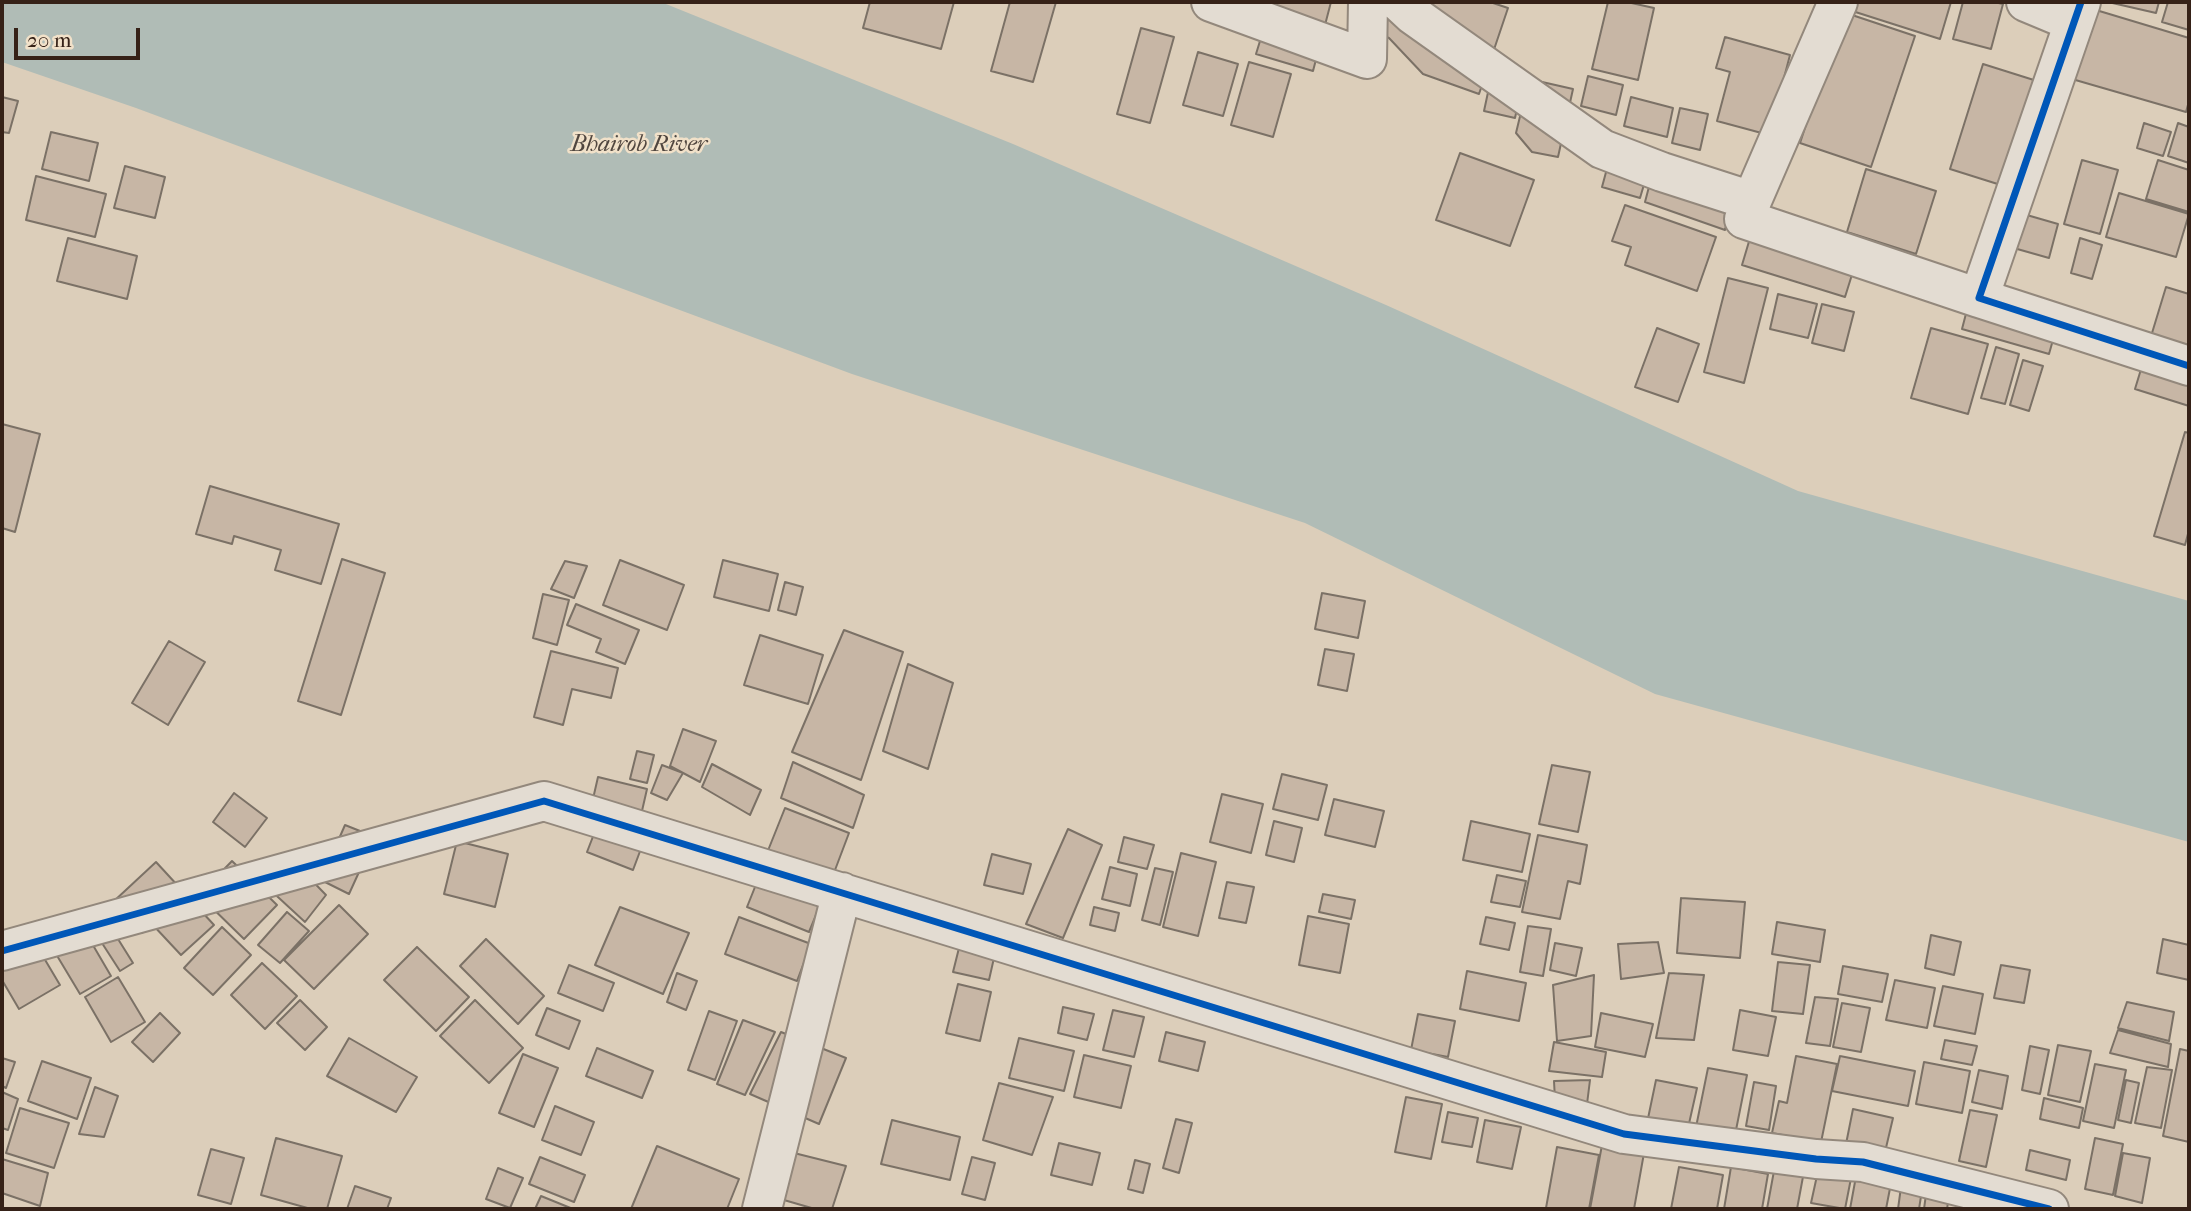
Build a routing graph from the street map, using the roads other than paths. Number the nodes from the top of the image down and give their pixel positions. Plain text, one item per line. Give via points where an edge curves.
1 (1211, 2) edge
2 (1368, 2) edge
3 (1399, 2) edge
4 (1838, 2) edge
5 (2026, 2) edge
6 (2078, 12) edge
7 (1752, 201) junction
8 (1979, 299) junction
9 (2189, 366) edge
10 (842, 892) junction
11 (2, 951) edge
12 (762, 1209) edge
13 (2049, 1209) edge

1 - 2 street via 1367,59
3 - 7 street via 1602,149
4 - 7 street
5 - 6 street
6 - 8 street
7 - 8 street via 1744,219
8 - 9 street
10 - 11 street via 544,801
10 - 12 street
10 - 13 street via 1624,1134 1863,1162

